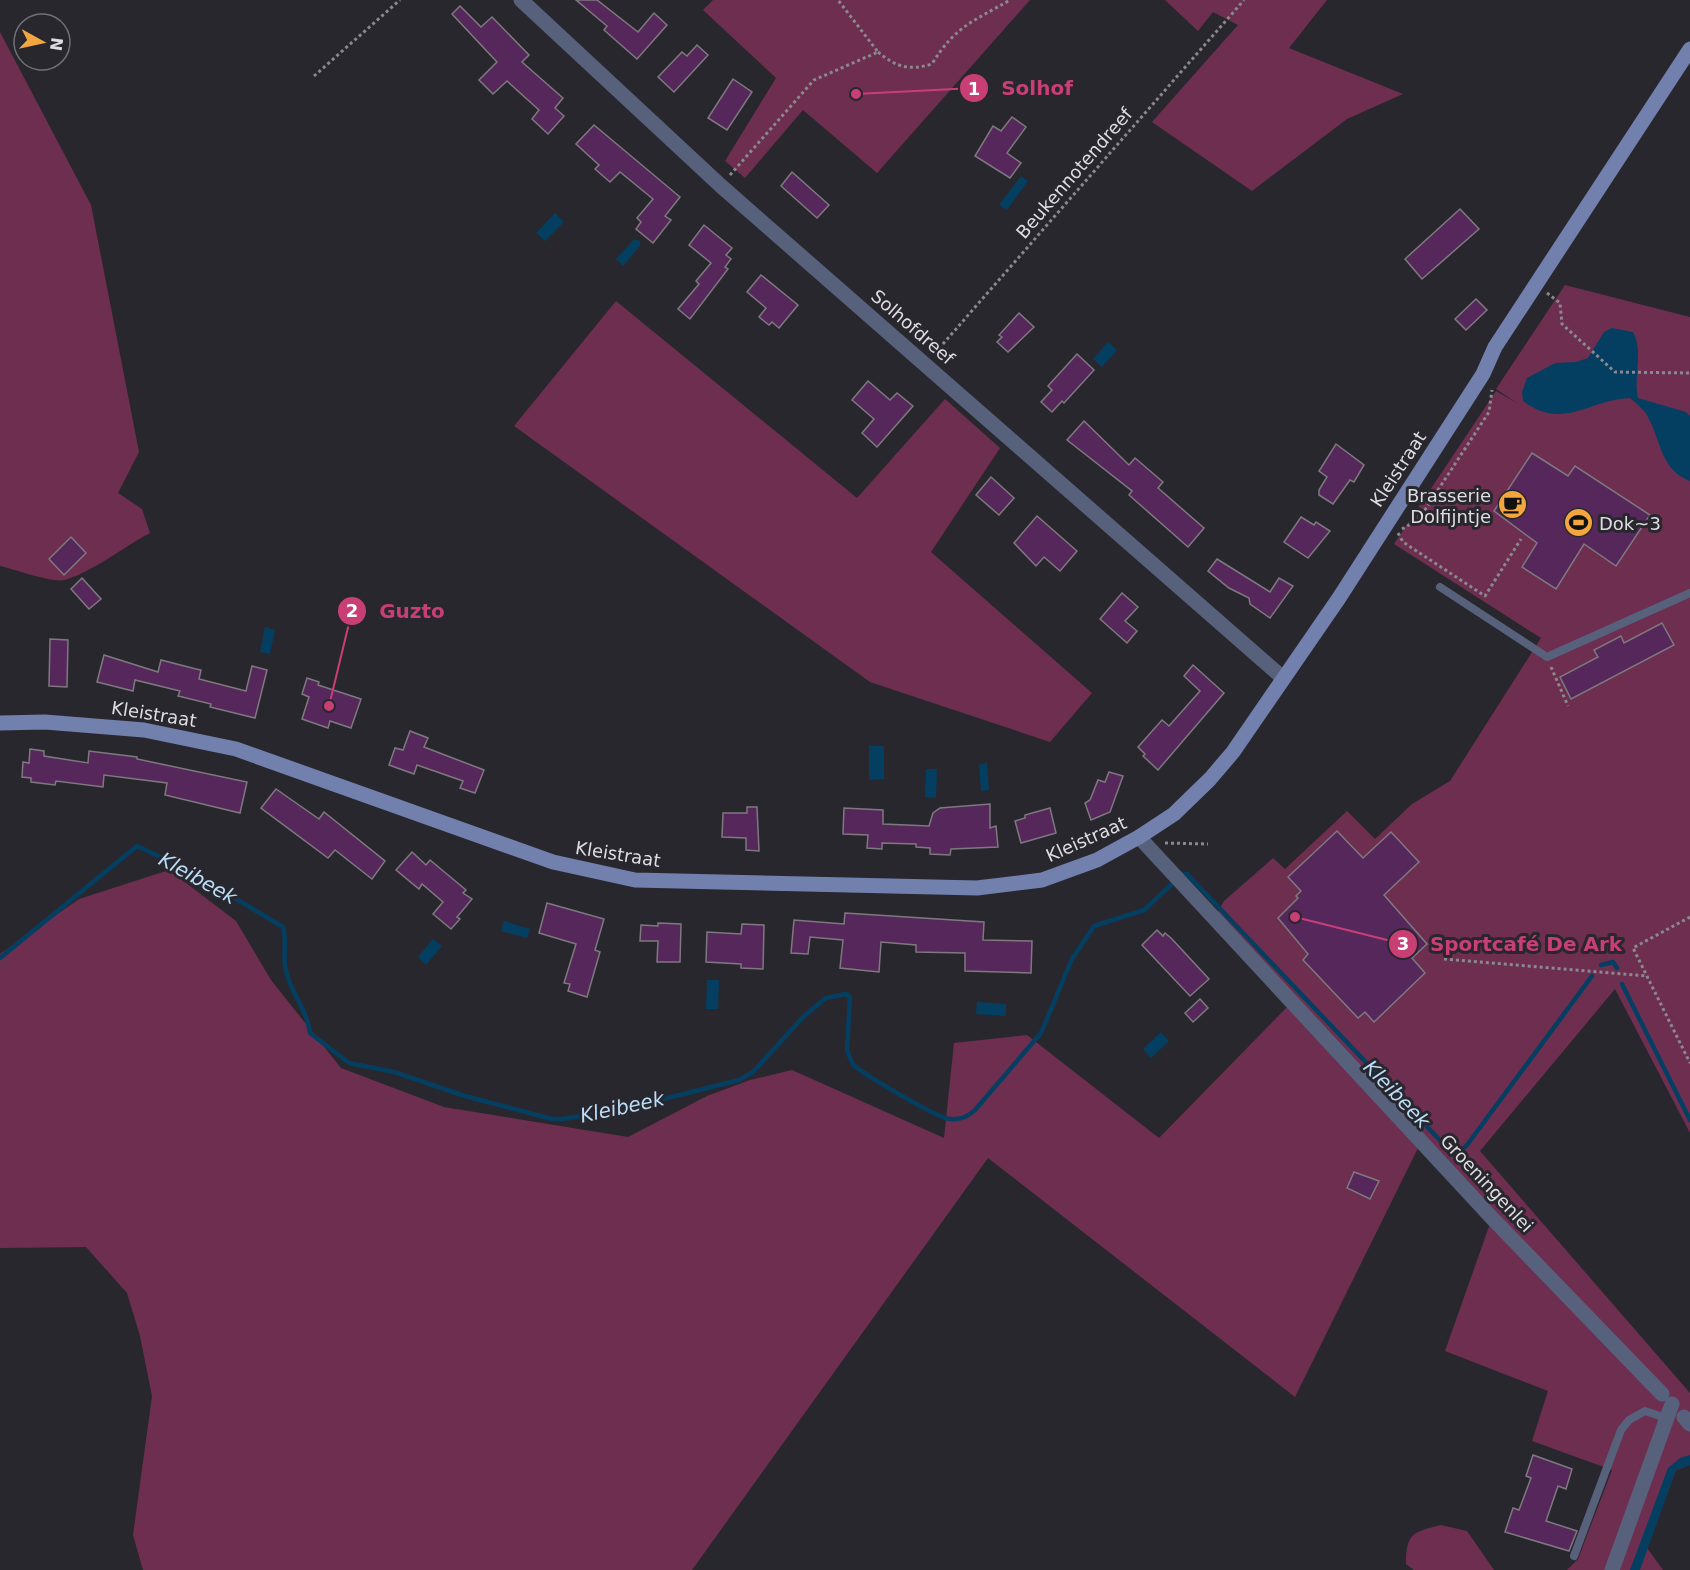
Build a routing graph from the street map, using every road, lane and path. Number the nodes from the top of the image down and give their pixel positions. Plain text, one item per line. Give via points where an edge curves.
1 (400, 0) edge
2 (521, 0) edge
3 (838, 0) edge
4 (1010, 0) edge
5 (1244, 0) edge
6 (1690, 49) edge
7 (878, 52) junction
8 (314, 76) dead end
9 (721, 186) junction
10 (1536, 284) junction
11 (1549, 294) junction
12 (1545, 301) dead end
13 (925, 363) junction
14 (1690, 373) edge
15 (1493, 381) dead end
16 (1397, 532) junction
17 (1521, 539) dead end
18 (1374, 544) junction
19 (1440, 587) dead end
20 (1690, 593) edge
21 (1547, 657) junction
22 (1283, 678) junction
23 (1568, 706) dead end
24 (0, 723) edge
25 (1144, 843) junction
26 (1208, 844) dead end
27 (1690, 917) edge
28 (1444, 959) dead end
29 (1647, 976) junction
30 (1690, 1063) edge
31 (1667, 1405) junction
32 (1574, 1556) dead end
33 (1612, 1570) edge

1 - 8 path
2 - 9 street, Solhofdreef
3 - 7 path
4 - 7 path via 965,24 943,45 932,64 915,69 895,66
5 - 13 path, Beukennotendreef
6 - 10 street, Kleistraat
7 - 9 path via 814,80
9 - 13 street, Solhofdreef
10 - 11 path
10 - 18 street, Kleistraat
11 - 12 path
11 - 14 path via 1560,303 1562,324 1615,372
13 - 22 street, Solhofdreef
15 - 16 path via 1489,412 1419,519
16 - 17 path via 1403,542 1485,596
16 - 18 path
18 - 22 street, Kleistraat
19 - 21 lane
20 - 21 lane
21 - 23 path
22 - 25 street, Kleistraat via 1233,752
24 - 25 street, Kleistraat via 55,722 144,730 236,749 553,862 635,880 977,888 1042,880
25 - 26 path
25 - 31 street, Groeningenlei
27 - 29 path via 1633,948
28 - 29 path
29 - 30 path
31 - 32 lane via 1629,1420 1621,1430
31 - 33 street

